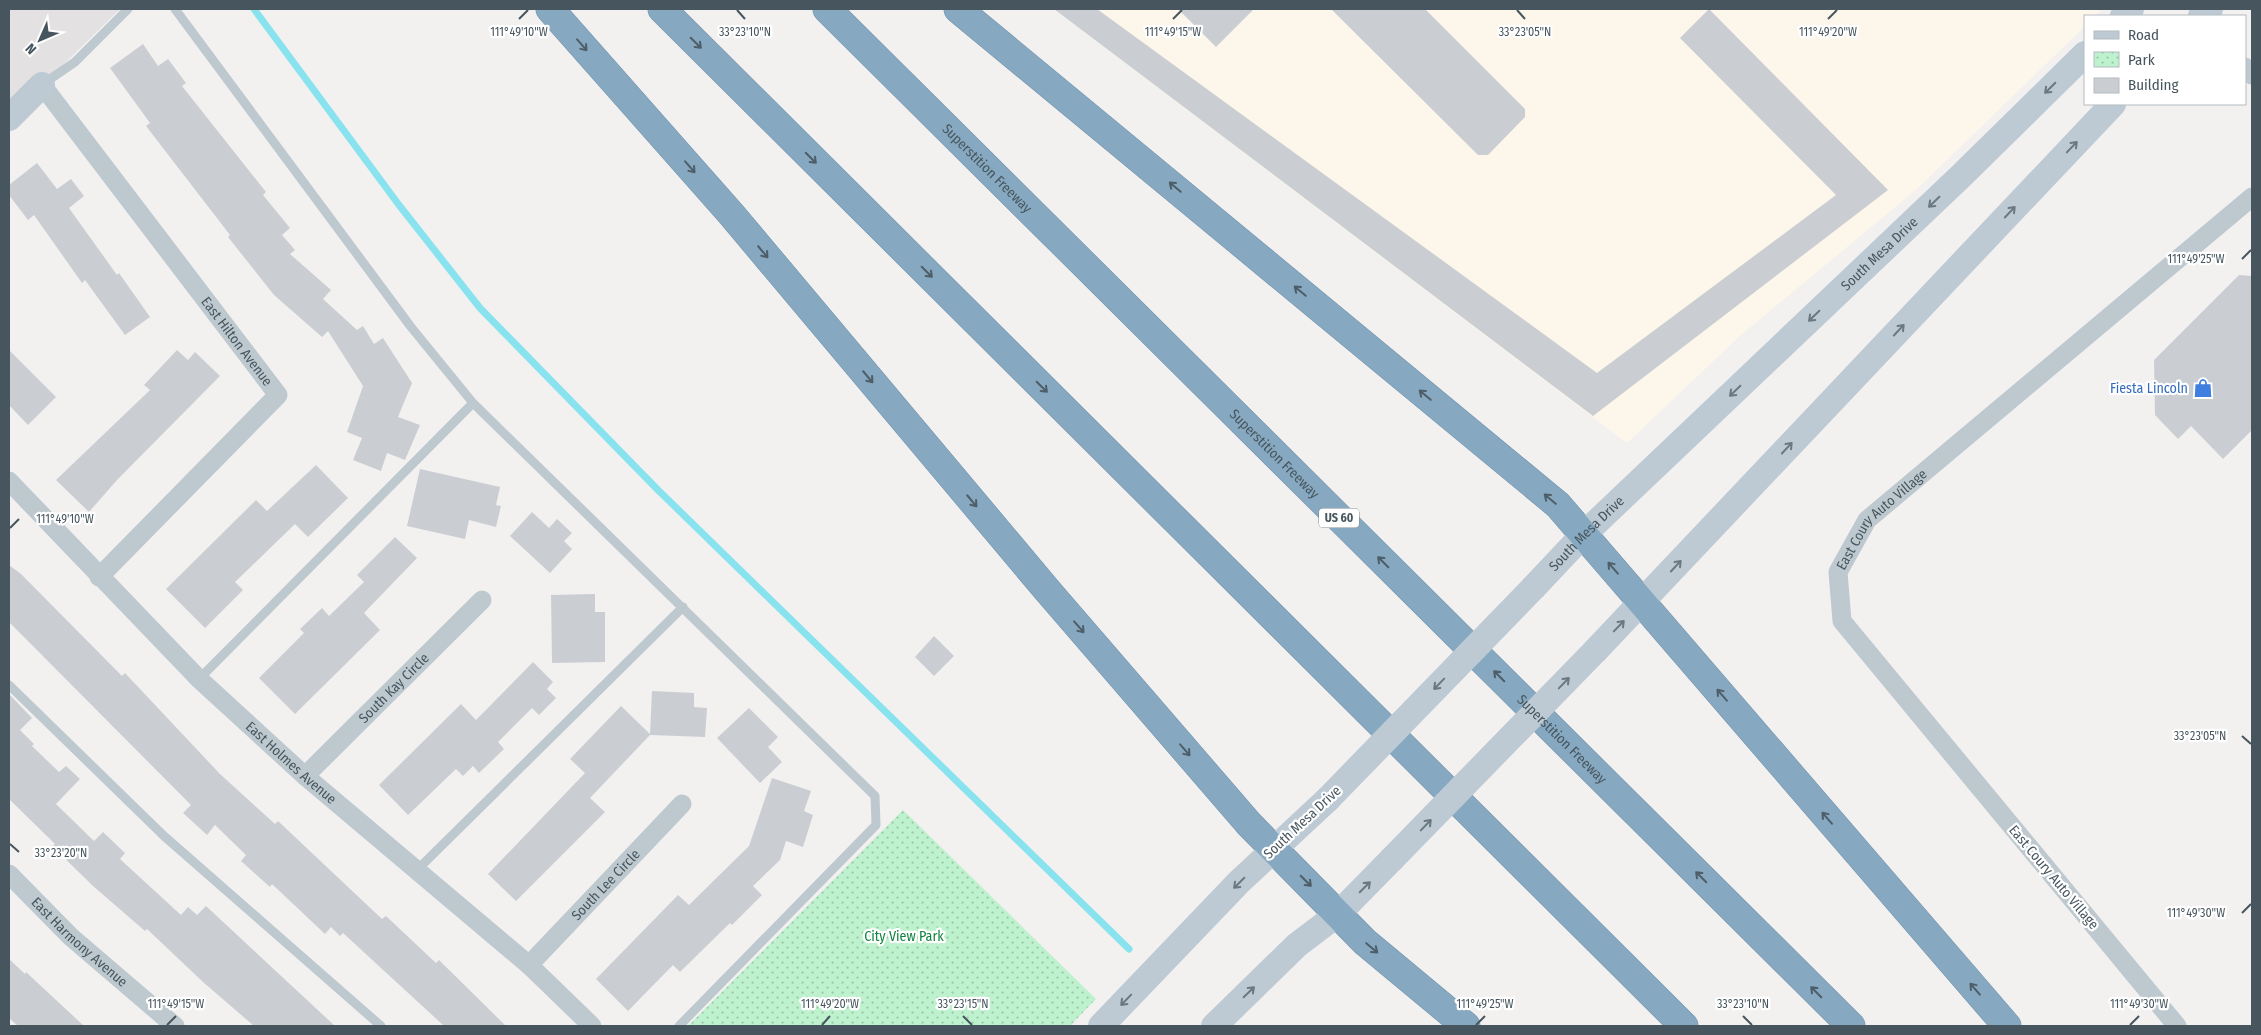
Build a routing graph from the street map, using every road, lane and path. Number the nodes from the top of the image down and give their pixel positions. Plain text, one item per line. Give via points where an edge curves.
1 (128, 9) edge
2 (175, 9) edge
3 (550, 9) edge
4 (662, 9) edge
5 (827, 9) edge
6 (958, 9) edge
7 (2084, 55) edge
8 (42, 85) junction
9 (2112, 105) edge
10 (9, 118) edge
11 (2252, 197) edge
12 (473, 403) junction
13 (9, 481) edge
14 (1583, 535) junction
15 (98, 577) junction
16 (482, 600) dead end
17 (1642, 602) junction
18 (683, 607) junction
19 (199, 679) junction
20 (9, 684) edge
21 (305, 776) junction
22 (682, 804) dead end
23 (1273, 848) junction
24 (417, 870) junction
25 (9, 874) edge
26 (1338, 914) junction
27 (529, 965) junction
28 (175, 1026) edge
29 (381, 1026) edge
30 (592, 1026) edge
31 (679, 1026) edge
32 (1102, 1026) edge
33 (1214, 1026) edge
34 (1466, 1026) edge
35 (1684, 1026) edge
36 (1851, 1026) edge
37 (2007, 1026) edge
38 (2177, 1026) edge

1 - 8 lane via 75,62
2 - 12 lane via 411,327
3 -> 23 highway via 732,215 1060,606
4 -> 35 highway
36 -> 5 highway, Superstition Freeway / US 60
14 -> 6 highway via 1558,505
7 -> 14 main road, South Mesa Drive
8 - 10 main road
8 - 15 street, East Hilton Avenue via 278,395
17 -> 9 main road
11 - 38 street, East Coury Auto Village via 1867,520 1838,572 1842,621
12 - 18 lane
12 - 19 lane
13 - 15 street, East Holmes Avenue
17 -> 14 highway
14 -> 23 main road, South Mesa Drive, bridge via 1328,799
15 - 19 street, East Holmes Avenue
16 - 21 street, South Kay Circle
26 -> 17 main road, bridge
37 -> 17 highway
18 - 24 lane
18 - 31 lane via 875,796 876,825
19 - 21 street, East Holmes Avenue
20 - 29 lane via 164,836
21 - 24 street, East Holmes Avenue
22 - 27 street, South Lee Circle
23 -> 26 highway
23 -> 32 main road, South Mesa Drive
24 - 27 street, East Holmes Avenue
25 - 28 street, East Harmony Avenue via 71,937
33 -> 26 main road via 1297,945
26 -> 34 highway via 1365,942
27 - 30 street, East Holmes Avenue

